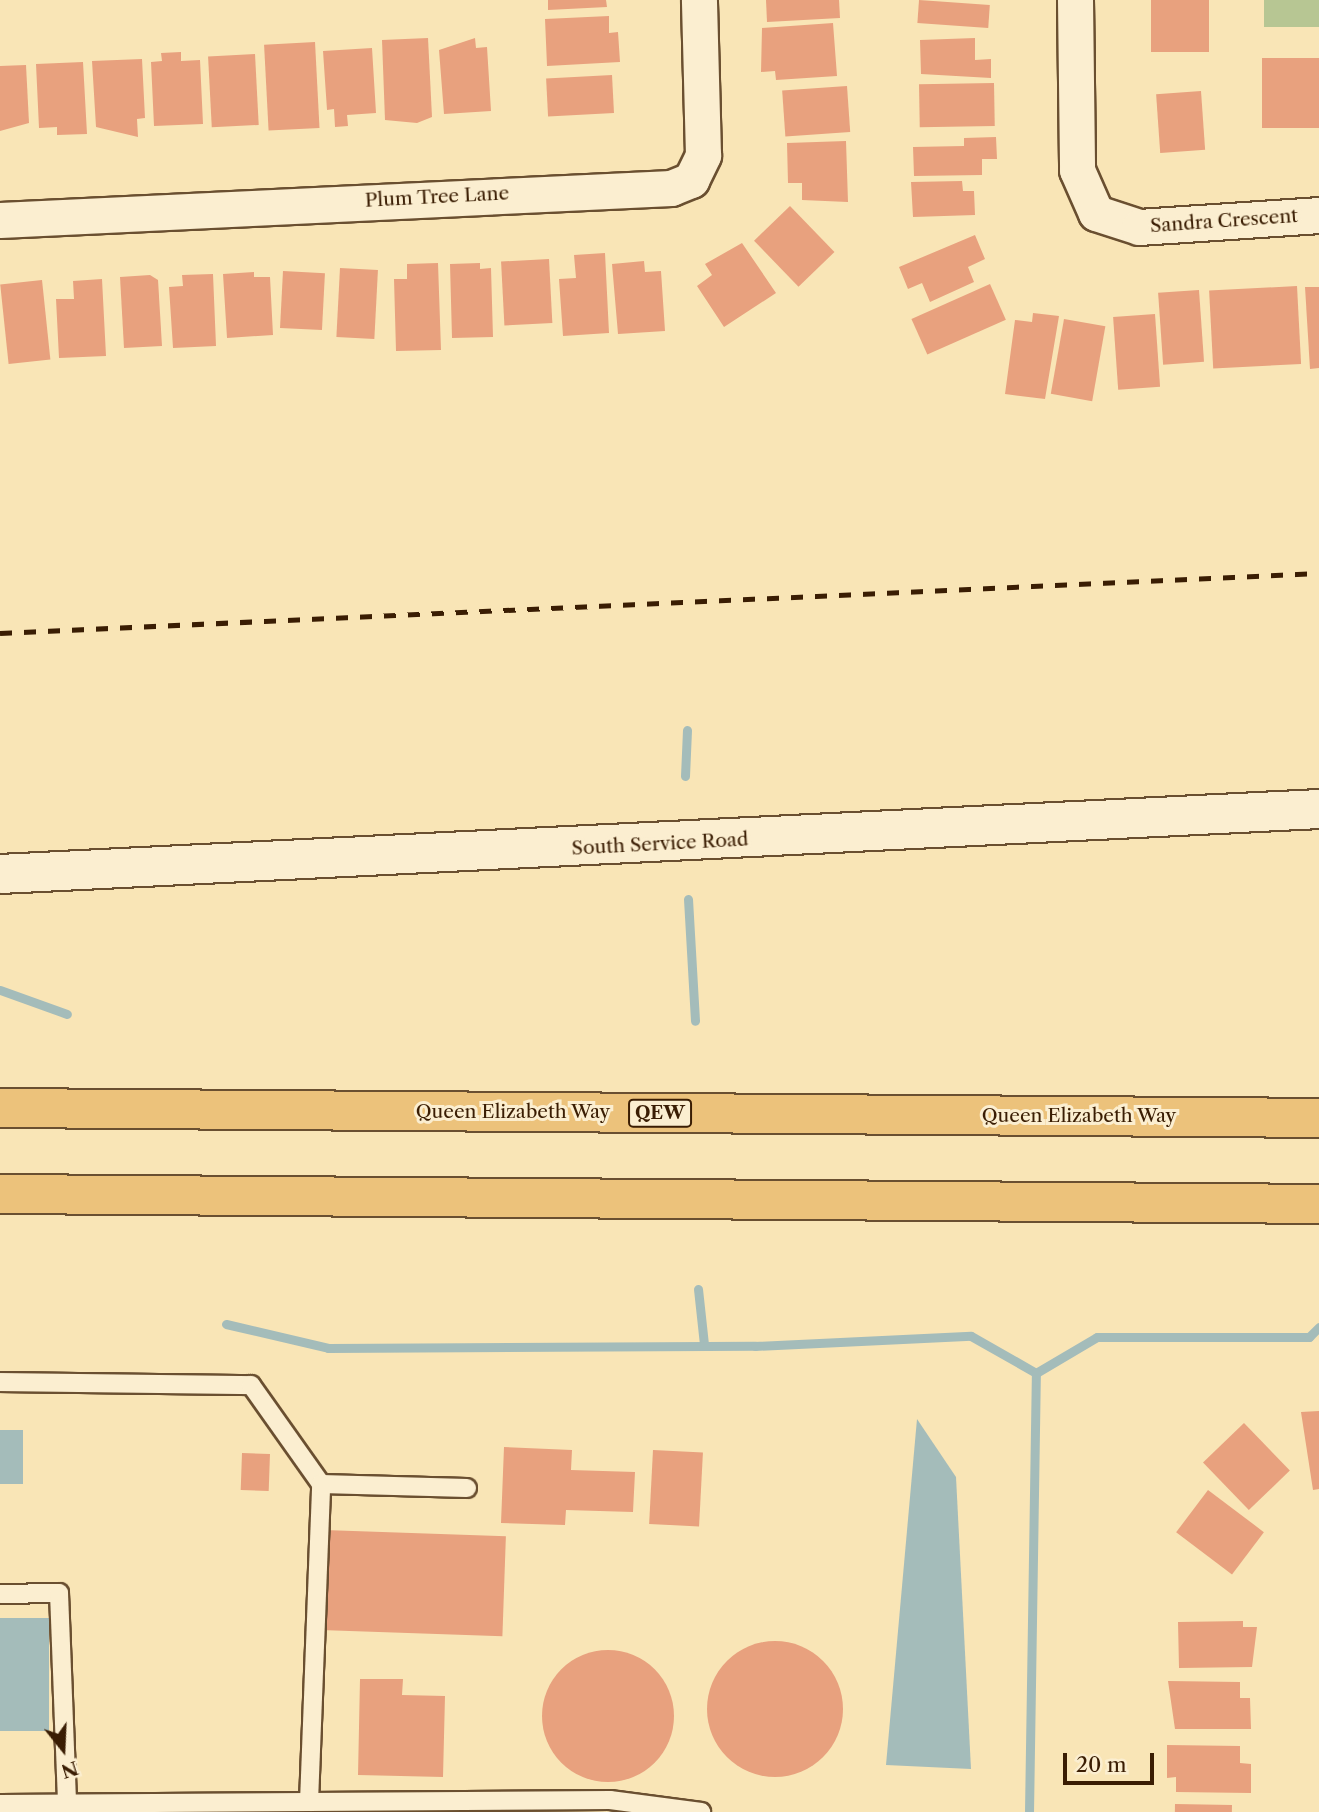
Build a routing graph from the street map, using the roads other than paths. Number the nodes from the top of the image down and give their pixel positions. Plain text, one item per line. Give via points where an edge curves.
1 (699, 0) edge
2 (1075, 0) edge
3 (1319, 215) edge
4 (0, 219) edge
5 (1319, 809) edge
6 (0, 874) edge
7 (0, 1108) edge
8 (1319, 1118) edge
9 (0, 1194) edge
10 (1319, 1203) edge
11 (0, 1382) edge
12 (321, 1483) junction
13 (467, 1488) dead end
14 (0, 1594) edge
15 (309, 1802) junction
16 (66, 1803) junction
17 (0, 1804) edge
18 (416, 1807) edge
19 (701, 1812) edge

1 - 4 street, Plum Tree Lane via 703,155 691,180 671,188
2 - 3 street, Sandra Crescent via 1077,170 1096,213 1139,227
5 - 6 street, South Service Road
7 - 8 highway, Queen Elizabeth Way / QEW
9 - 10 highway
11 - 12 lane via 251,1385
12 - 13 lane
12 - 15 lane
14 - 16 lane via 59,1593
15 - 16 lane
15 - 18 lane
16 - 17 lane
18 - 19 lane via 610,1800

